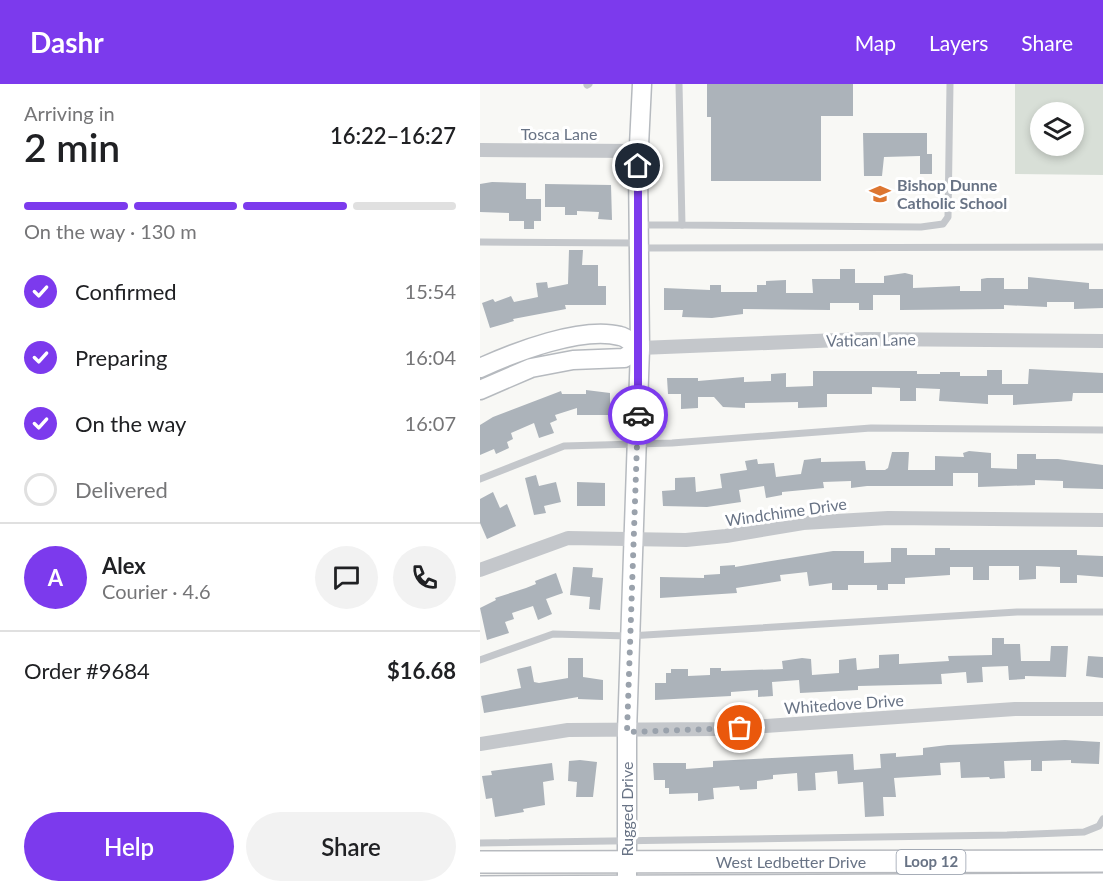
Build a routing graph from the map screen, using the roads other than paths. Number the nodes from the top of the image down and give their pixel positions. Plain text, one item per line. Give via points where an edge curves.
1 (642, 84) edge
2 (679, 84) edge
3 (950, 84) edge
4 (480, 150) edge
5 (638, 151) junction
6 (638, 225) junction
7 (682, 225) junction
8 (480, 242) edge
9 (638, 246) junction
10 (1103, 247) edge
11 (1103, 341) edge
12 (639, 348) junction
13 (480, 368) edge
14 (480, 390) edge
15 (1103, 430) edge
16 (637, 444) junction
17 (480, 479) edge
18 (1103, 520) edge
19 (634, 539) junction
20 (480, 570) edge
21 (1103, 612) edge
22 (629, 636) junction
23 (480, 660) edge
24 (1103, 709) edge
25 (627, 732) junction
26 (480, 744) edge
27 (1103, 819) edge
28 (627, 839) junction
29 (480, 843) edge
30 (627, 861) junction
31 (1103, 861) edge
32 (480, 862) edge
33 (1005, 862) junction
34 (1005, 884) junction
35 (1103, 884) edge
36 (480, 887) edge
37 (627, 890) edge

1 - 5 street, Rugged Drive
2 - 7 lane
3 - 7 lane via 948,217 943,224
4 - 5 street, Tosca Lane
5 - 6 street, Rugged Drive
6 - 7 lane
6 - 9 street, Rugged Drive
8 - 9 lane
9 - 10 lane
9 - 12 street, Rugged Drive
11 - 12 street, Vatican Lane via 865,339
12 - 13 street, Vatican Lane via 621,336 570,338 535,346
12 - 14 street, Vatican Lane via 624,358 573,360 531,368
12 - 16 street, Rugged Drive
15 - 16 lane via 871,428
16 - 17 lane via 564,446
16 - 19 street, Rugged Drive
18 - 19 street, Windchime Drive via 858,519 686,540
19 - 20 street, Windchime Drive via 568,538
19 - 22 street, Rugged Drive
21 - 22 lane via 1017,612
22 - 23 lane via 553,634
22 - 25 street, Rugged Drive
24 - 25 street, Whitedove Drive via 1015,709 732,729
25 - 26 street, Whitedove Drive via 568,730
25 - 28 street, Rugged Drive
27 - 28 lane via 1092,830 1018,834
28 - 29 lane
28 - 30 street, Rugged Drive
30 - 32 main road, West Ledbetter Drive / Loop 12
30 - 33 main road, West Ledbetter Drive / Loop 12
30 - 37 street, Rugged Drive
31 - 33 main road, West Ledbetter Drive / Loop 12
33 - 34 main road
34 - 35 main road, West Ledbetter Drive / Loop 12
34 - 37 main road, West Ledbetter Drive / Loop 12
36 - 37 main road, West Ledbetter Drive / Loop 12

